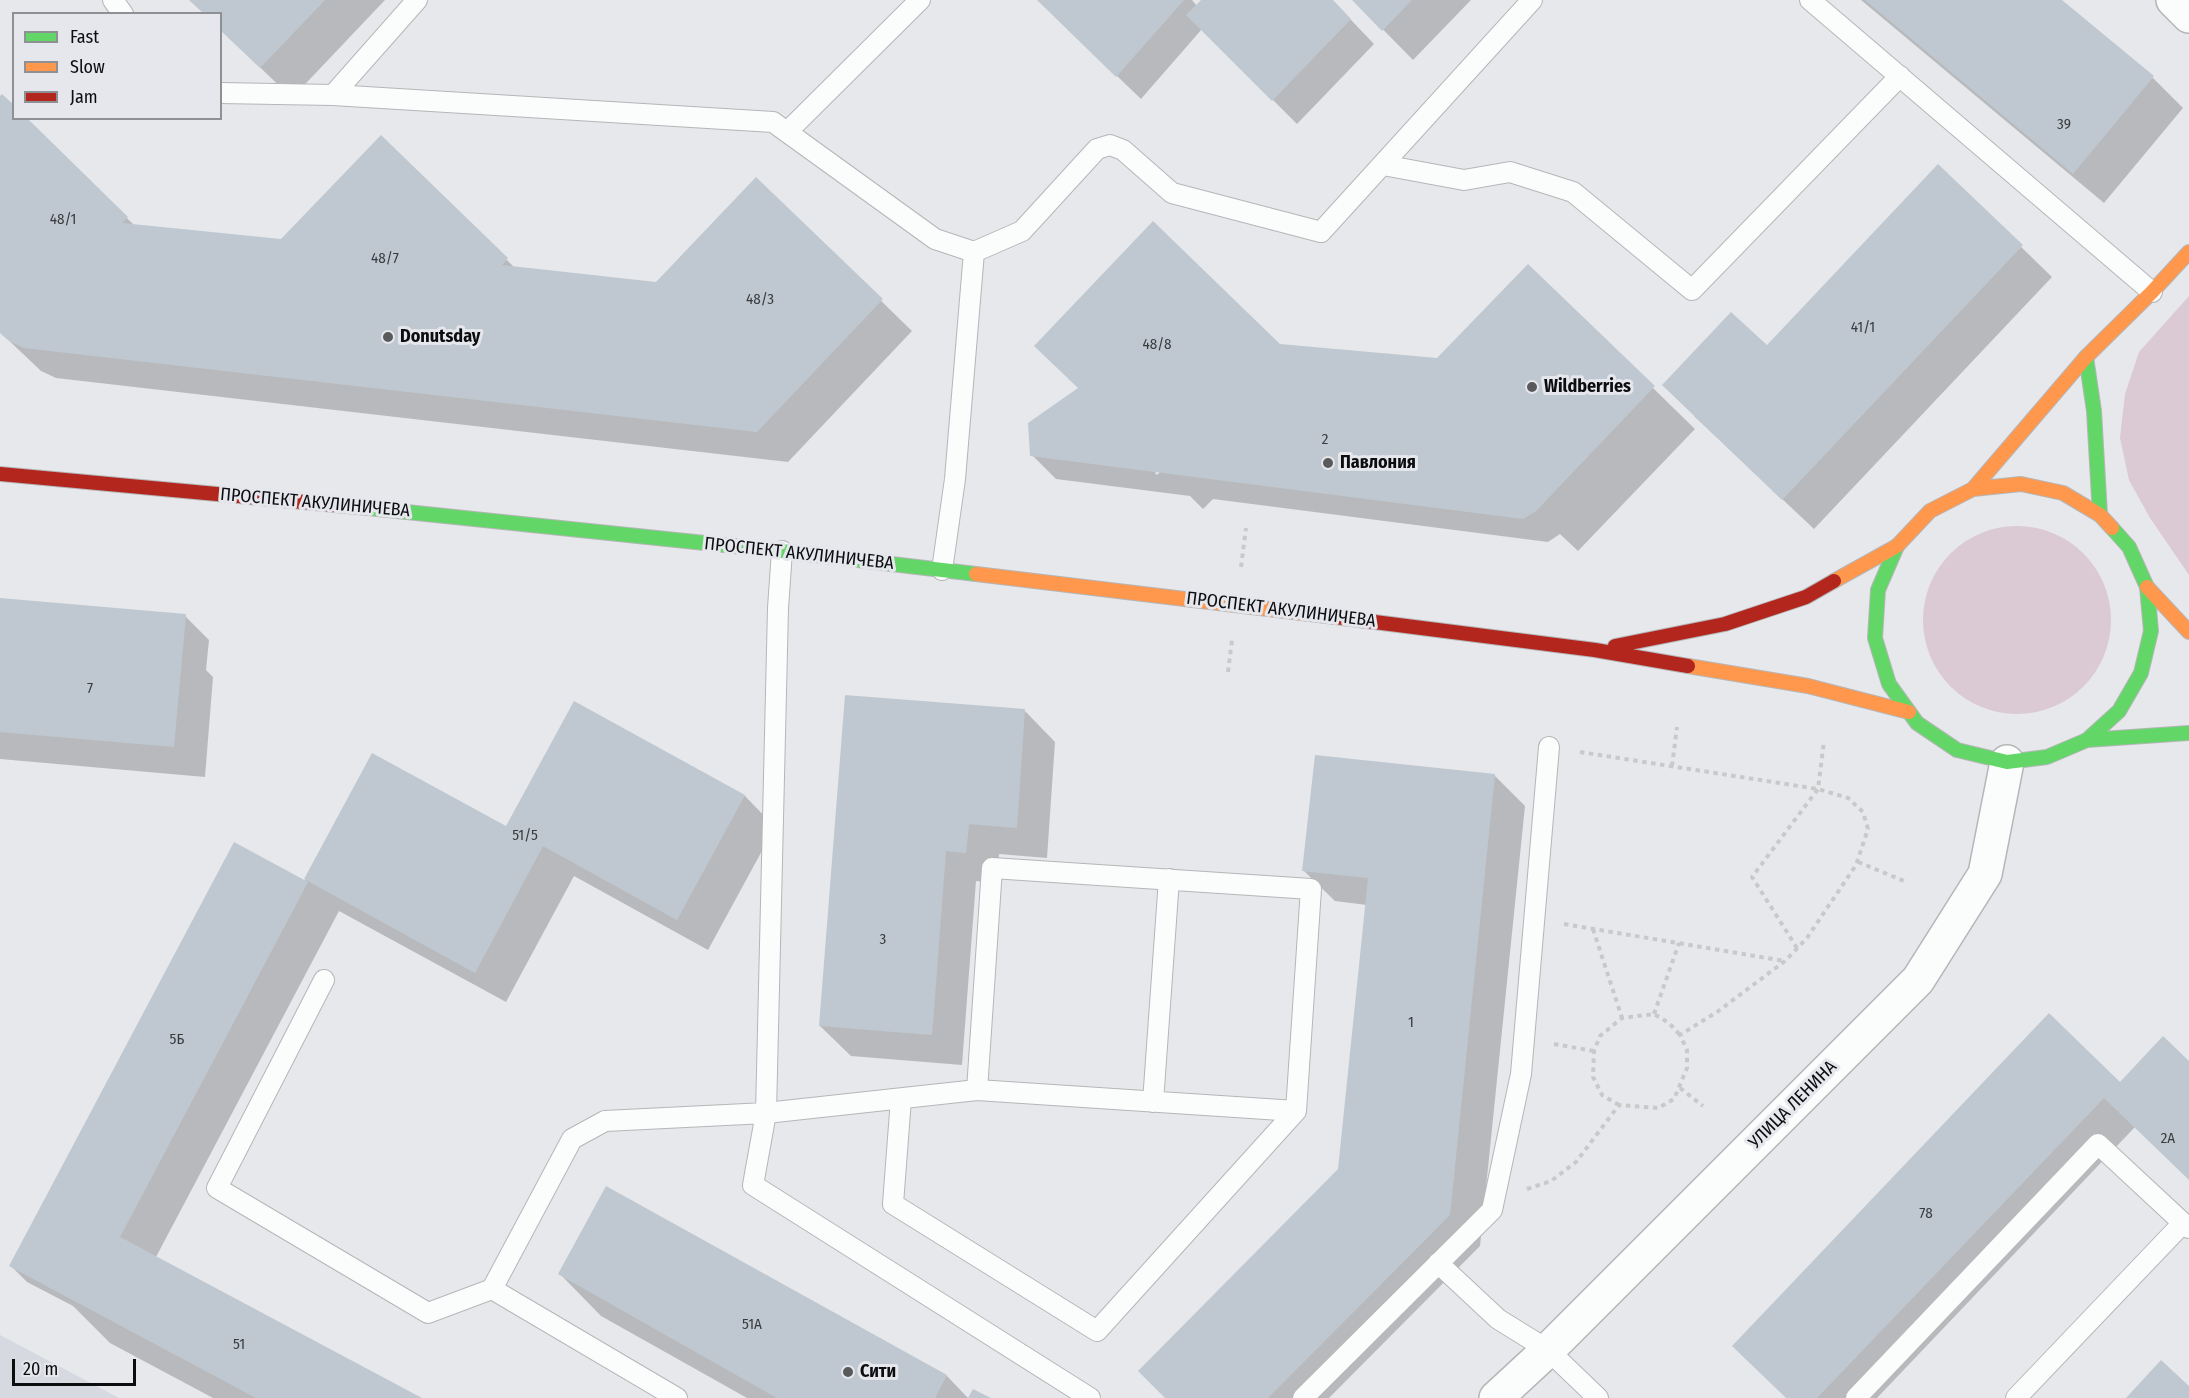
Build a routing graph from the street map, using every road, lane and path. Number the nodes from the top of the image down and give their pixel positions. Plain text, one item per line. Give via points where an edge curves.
1 (417, 0) edge
2 (920, 0) edge
3 (1532, 0) edge
4 (1810, 0) edge
5 (2173, 0) edge
6 (2189, 16) edge
7 (1900, 76) junction
8 (222, 93) edge
9 (333, 95) junction
10 (787, 132) junction
11 (1383, 165) junction
12 (974, 252) junction
13 (2189, 252) edge
14 (2152, 292) junction
15 (2086, 357) junction
16 (0, 474) edge
17 (1973, 489) junction
18 (2100, 515) junction
19 (1897, 546) junction
20 (782, 551) junction
21 (942, 570) junction
22 (2147, 587) junction
23 (2189, 632) edge
24 (1595, 650) junction
25 (1909, 712) junction
26 (1677, 727) dead end
27 (2189, 733) edge
28 (2087, 740) junction
29 (1824, 741) dead end
30 (1549, 747) joint
31 (2007, 762) junction
32 (1672, 766) junction
33 (1818, 789) junction
34 (1858, 862) junction
35 (1169, 879) junction
36 (1904, 881) dead end
37 (1535, 919) junction
38 (1593, 929) junction
39 (1679, 943) junction
40 (1797, 948) junction
41 (1785, 961) junction
42 (324, 981) dead end
43 (1654, 1014) junction
44 (1622, 1018) junction
45 (1680, 1035) junction
46 (1524, 1038) junction
47 (1594, 1051) junction
48 (1680, 1088) junction
49 (977, 1090) junction
50 (901, 1098) junction
51 (1153, 1102) junction
52 (1619, 1105) junction
53 (1703, 1106) dead end
54 (1296, 1111) junction
55 (766, 1113) junction
56 (1494, 1201) junction
57 (2186, 1226) edge
58 (1438, 1263) junction
59 (492, 1289) junction
60 (1548, 1350) junction
61 (677, 1398) edge
62 (1090, 1398) edge
63 (1303, 1398) edge
64 (1496, 1398) edge
65 (1598, 1398) edge
66 (1856, 1398) edge
67 (2016, 1398) edge

1 - 9 lane
2 - 10 lane
3 - 11 lane
4 - 7 lane
5 - 6 street
7 - 11 lane via 1692,290 1573,192 1510,172 1464,180
7 - 14 lane
8 - 9 lane
9 - 10 lane via 773,122
10 - 12 lane via 935,239
11 - 12 lane via 1321,232 1172,193 1123,150 1110,145 1097,149 1022,231
12 - 21 lane via 955,479
13 - 14 main road
14 - 15 main road
15 - 17 main road
15 - 18 main road via 2094,411
16 - 20 main road, ПРОСПЕКТ АКУЛИНИЧЕВА via 408,511
17 - 18 main road via 2021,484 2063,493
17 - 19 main road via 1930,511
18 - 22 main road via 2129,548
19 - 24 main road via 1806,597 1725,624
19 - 25 main road via 1878,590 1875,638 1888,684
20 - 21 main road, ПРОСПЕКТ АКУЛИНИЧЕВА
20 - 55 lane
21 - 24 main road, ПРОСПЕКТ АКУЛИНИЧЕВА
22 - 23 main road
22 - 28 main road via 2151,631 2142,673 2119,711
24 - 25 main road, ПРОСПЕКТ АКУЛИНИЧЕВА via 1808,686
25 - 31 main road via 1917,723 1957,750
26 - 32 path
27 - 28 main road
28 - 31 main road via 2047,757
29 - 33 path
30 - 32 path
30 - 37 lane
31 - 60 street, УЛИЦА ЛЕНИНА via 1985,874 1918,980
32 - 33 path
33 - 34 path via 1848,798 1863,812 1868,829
33 - 40 path via 1752,877
34 - 36 path
34 - 40 path
35 - 49 lane via 992,868
35 - 51 lane
35 - 54 lane via 1311,889
37 - 38 path
37 - 46 lane
38 - 39 path
38 - 44 path
39 - 41 path
39 - 43 path
40 - 41 path
41 - 45 path
42 - 59 lane via 217,1188 428,1313
43 - 44 path
43 - 45 path
44 - 47 path via 1600,1036
45 - 48 path via 1687,1068
46 - 47 path
46 - 56 lane via 1521,1074
47 - 52 path via 1593,1077 1602,1095
48 - 52 path via 1674,1099 1658,1108
48 - 53 path
49 - 50 lane
49 - 51 lane
50 - 54 lane via 893,1204 1097,1330
50 - 55 lane
51 - 54 lane
52 - 56 path via 1576,1162 1551,1180
55 - 59 lane via 605,1121 572,1139
55 - 62 lane via 753,1185
56 - 58 lane via 1492,1210
57 - 66 lane via 2098,1144
57 - 67 lane
58 - 60 lane via 1498,1319
58 - 63 lane
59 - 61 lane
60 - 64 street, УЛИЦА ЛЕНИНА
60 - 65 lane

